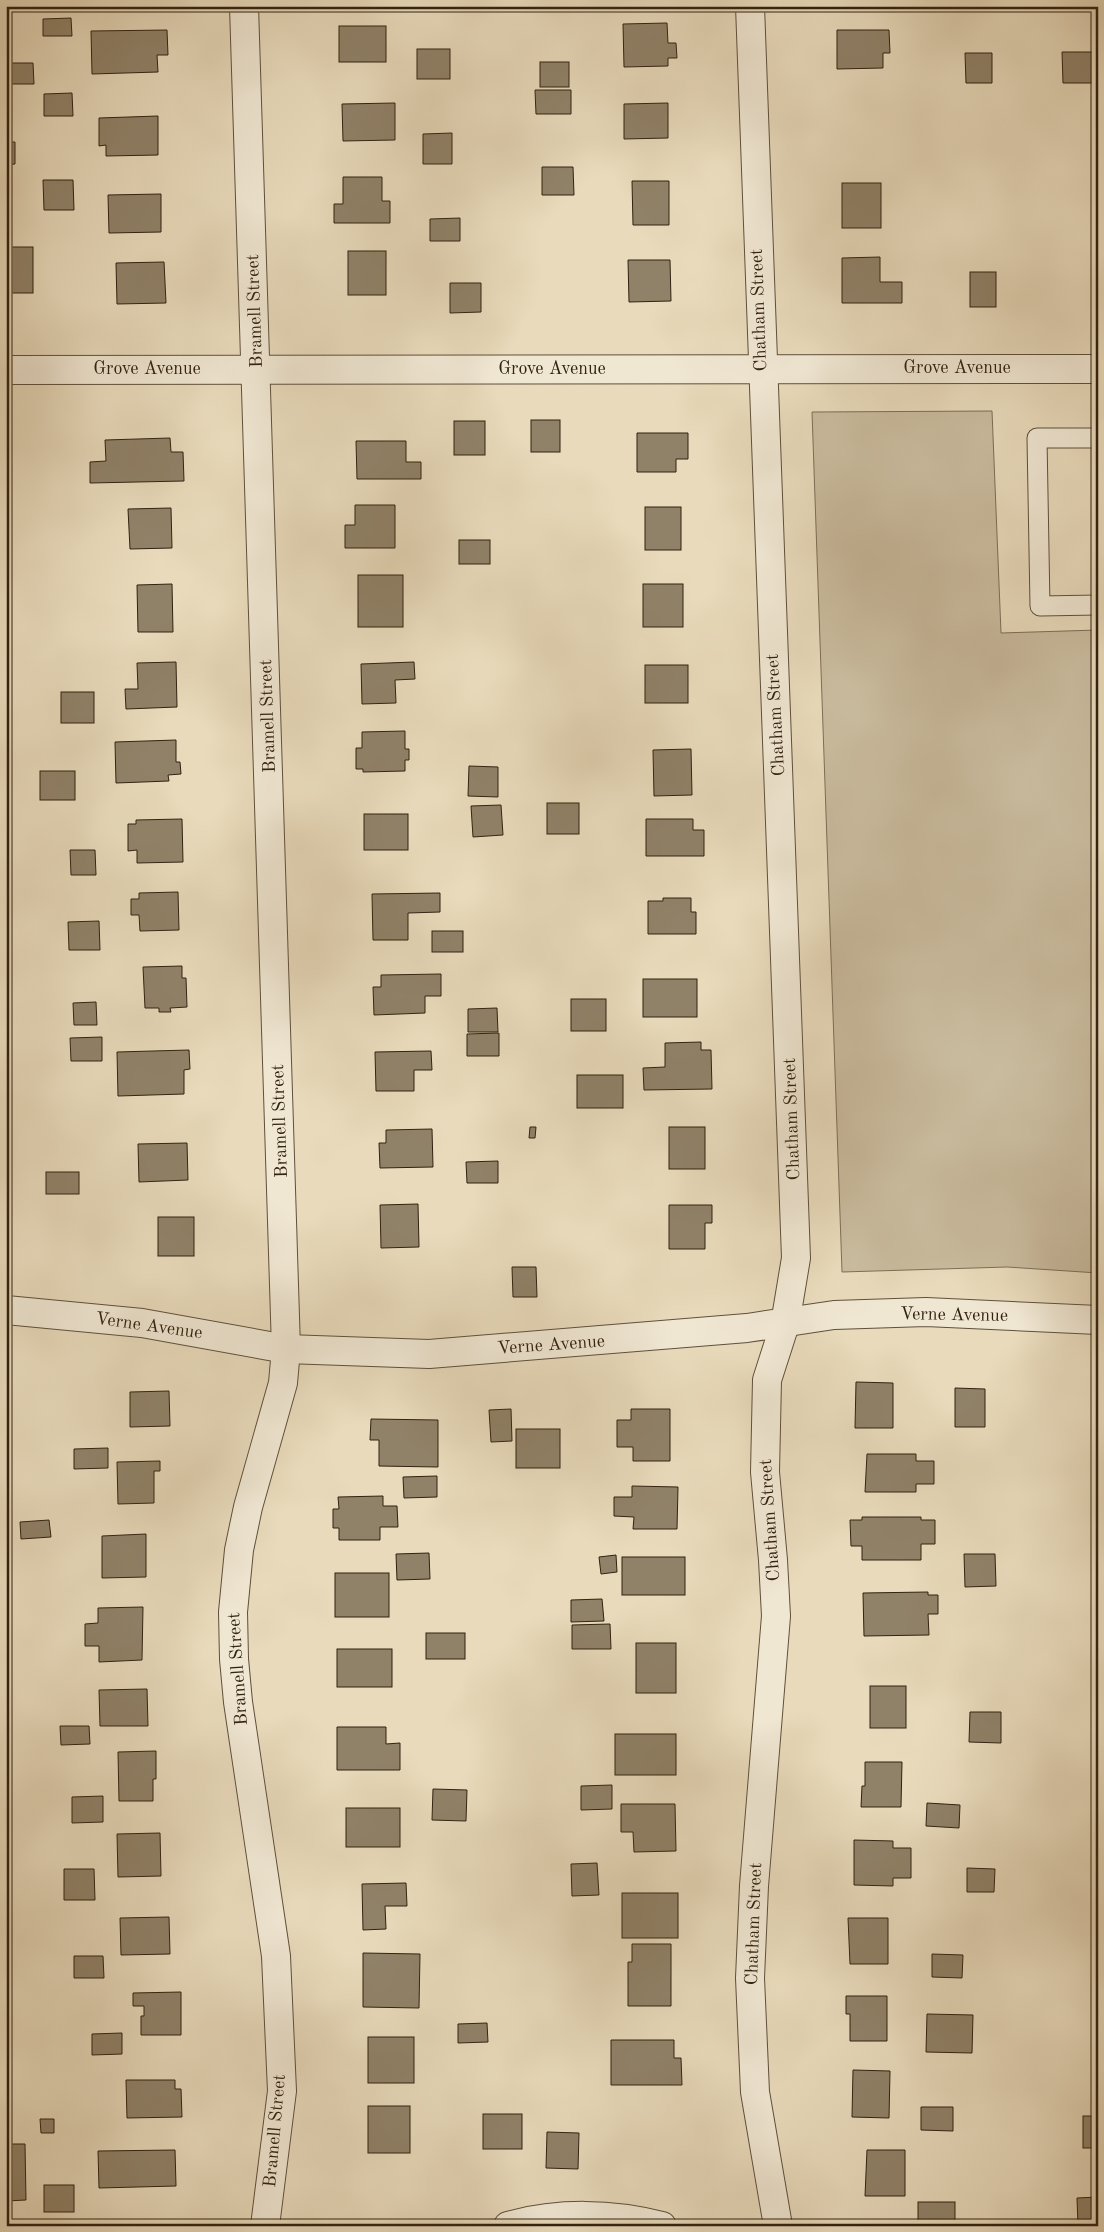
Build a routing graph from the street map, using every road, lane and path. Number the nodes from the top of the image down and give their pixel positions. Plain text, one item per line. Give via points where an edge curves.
1 (244, 6) edge
2 (750, 6) edge
3 (761, 368) junction
4 (257, 369) junction
5 (1098, 369) edge
6 (6, 370) edge
7 (1098, 438) edge
8 (1098, 605) edge
9 (6, 1310) edge
10 (1098, 1320) edge
11 (785, 1324) junction
12 (286, 1349) junction
13 (265, 2226) edge
14 (508, 2226) edge
15 (662, 2226) edge
16 (778, 2226) edge

1 - 4 street, Bramell Street
2 - 3 street, Chatham Street
3 - 4 street, Grove Avenue
3 - 5 street, Grove Avenue
3 - 11 street, Chatham Street via 796,1258
4 - 6 street, Grove Avenue
4 - 12 street, Bramell Street
7 - 8 lane via 1037,438 1040,606
9 - 12 street, Verne Avenue via 142,1323
10 - 11 street, Verne Avenue via 926,1312 834,1316
11 - 12 street, Verne Avenue via 429,1354
11 - 16 street, Chatham Street via 767,1380 765,1472 776,1616 754,1886 750,1978 755,2092
12 - 13 street, Bramell Street via 283,1383 240,1541 232,1612 238,1702 276,1956 282,2091
14 - 15 street via 578,2215 644,2221

